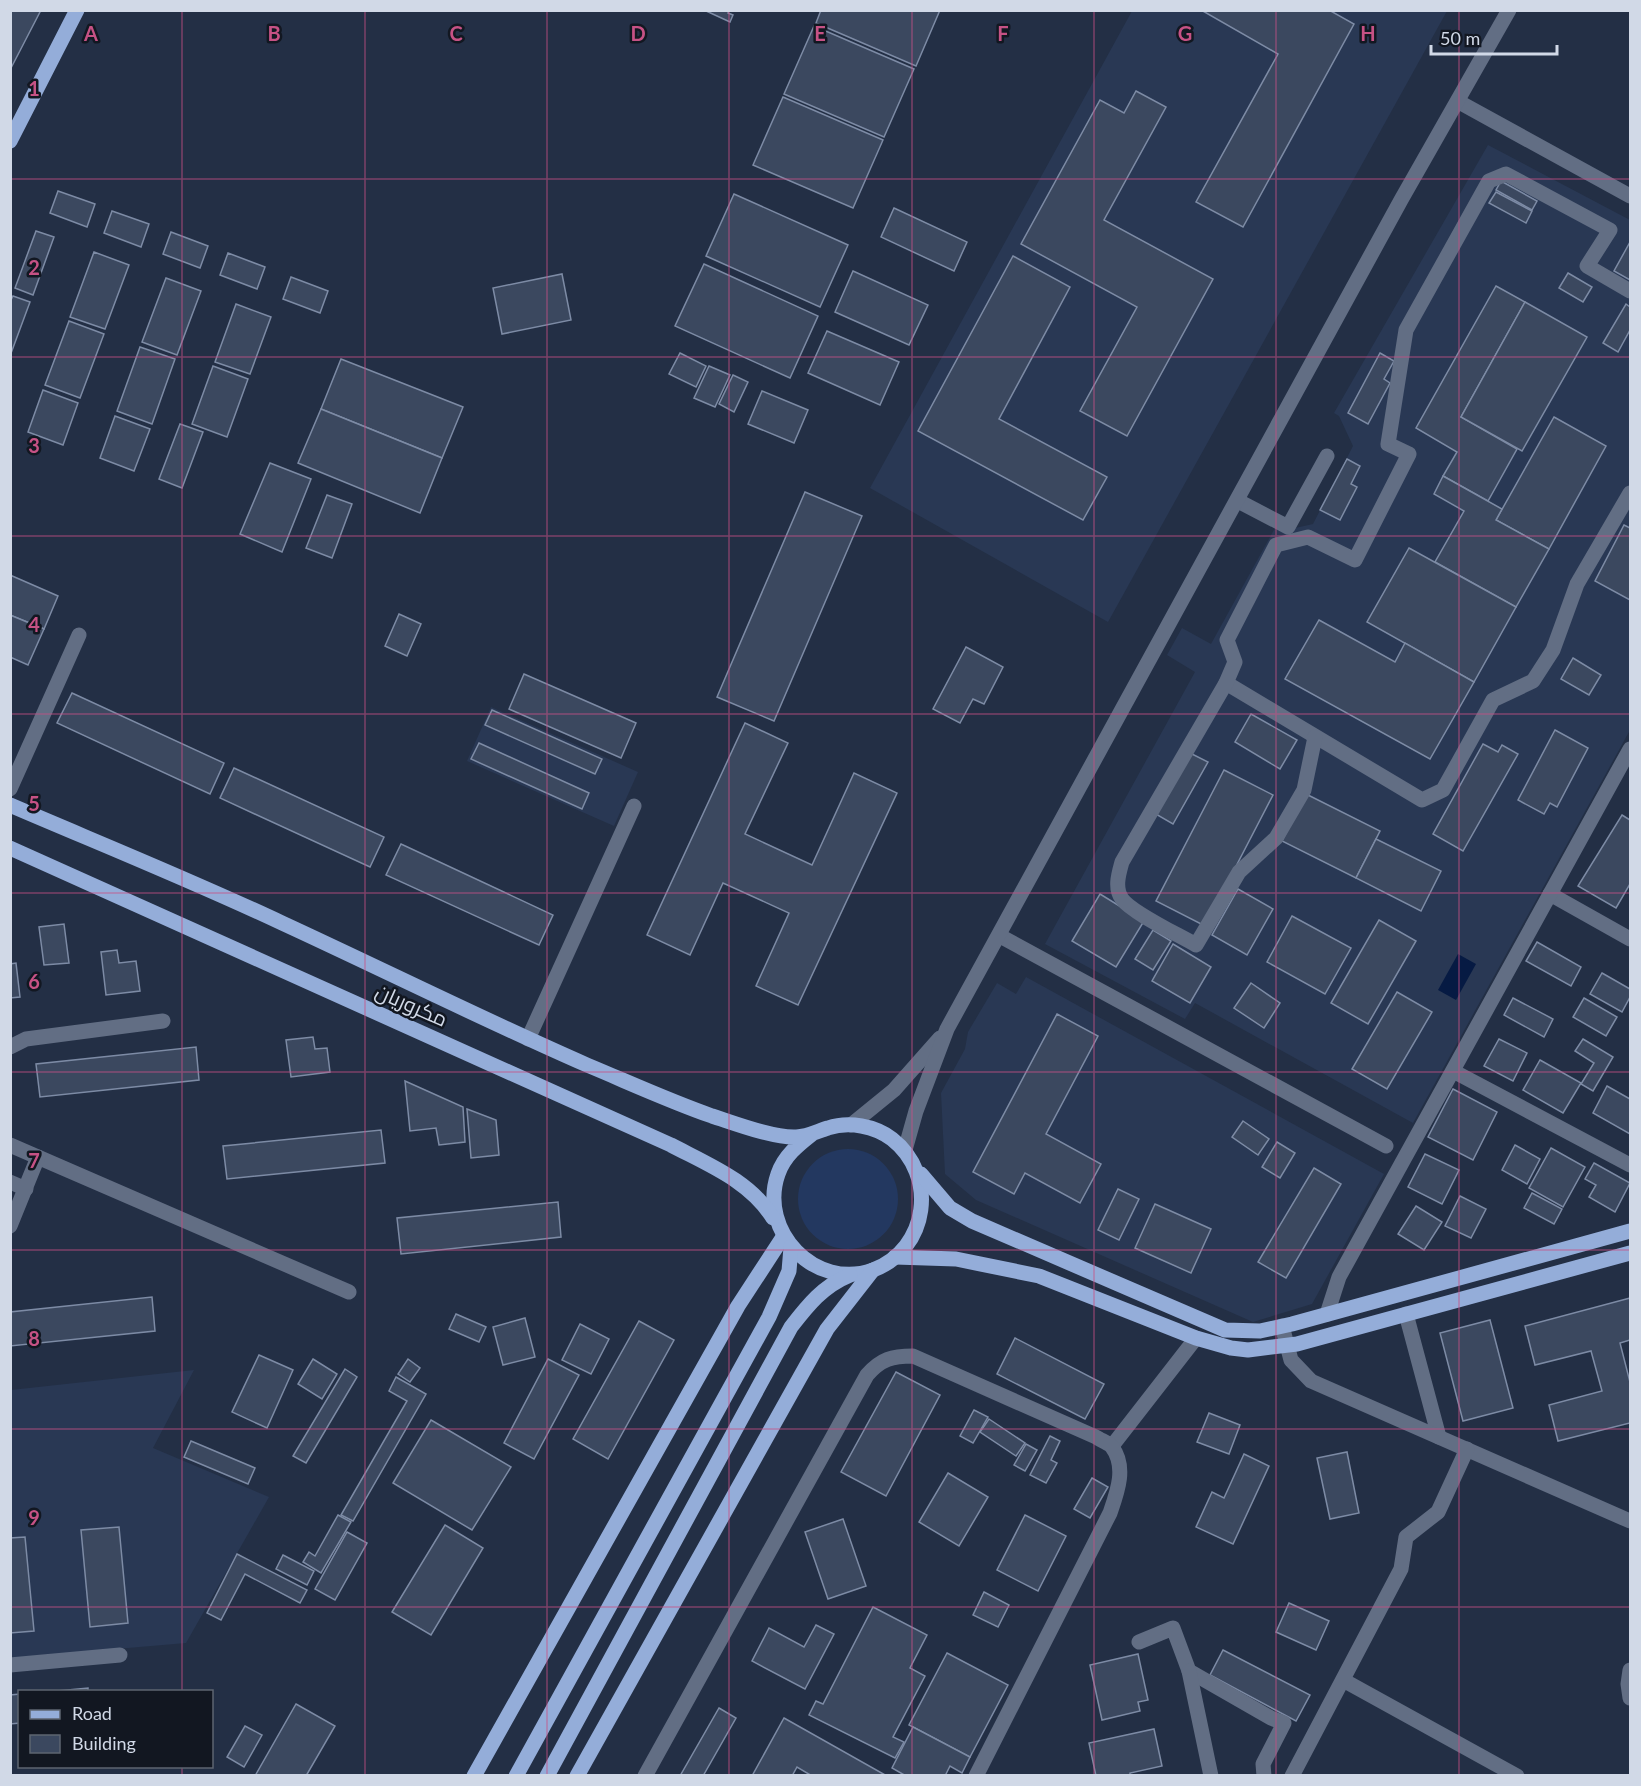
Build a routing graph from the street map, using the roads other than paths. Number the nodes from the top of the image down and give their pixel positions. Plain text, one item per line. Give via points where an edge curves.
1 (77, 10) edge
2 (1509, 10) edge
3 (1459, 102) junction
4 (10, 141) edge
5 (1630, 196) edge
6 (1630, 291) edge
7 (1327, 456) dead end
8 (1630, 493) edge
9 (1238, 501) junction
10 (79, 635) dead end
11 (1227, 683) junction
12 (1315, 737) junction
13 (1630, 749) edge
14 (10, 789) edge
15 (10, 805) edge
16 (634, 806) dead end
17 (10, 848) edge
18 (1550, 894) junction
19 (1000, 936) junction
20 (1630, 939) edge
21 (163, 1021) dead end
22 (947, 1029) junction
23 (528, 1039) junction
24 (10, 1047) edge
25 (1453, 1071) junction
26 (851, 1125) junction
27 (812, 1134) junction
28 (10, 1145) edge
29 (1386, 1146) dead end
30 (904, 1150) junction
31 (38, 1157) junction
32 (1630, 1165) edge
33 (916, 1167) junction
34 (10, 1182) edge
35 (26, 1189) junction
36 (10, 1226) edge
37 (1630, 1231) edge
38 (784, 1236) junction
39 (1630, 1252) edge
40 (895, 1257) junction
41 (873, 1270) junction
42 (853, 1274) junction
43 (349, 1292) dead end
44 (1327, 1314) junction
45 (1406, 1314) junction
46 (1282, 1326) junction
47 (1196, 1338) junction
48 (1287, 1345) junction
49 (1439, 1437) junction
50 (1112, 1446) junction
51 (1467, 1449) junction
52 (1630, 1521) edge
53 (1138, 1642) dead end
54 (120, 1655) dead end
55 (10, 1665) edge
56 (1630, 1670) edge
57 (1189, 1671) junction
58 (1343, 1680) junction
59 (1630, 1698) edge
60 (474, 1776) edge
61 (516, 1776) edge
62 (547, 1776) edge
63 (576, 1776) edge
64 (645, 1776) edge
65 (976, 1776) edge
66 (1211, 1776) edge
67 (1264, 1776) edge
68 (1292, 1776) edge
69 (1517, 1776) edge

1 - 4 main road
2 - 3 street
3 - 5 street
3 - 9 street via 1401,200
6 - 11 street via 1587,266 1610,230 1506,174 1489,182 1406,330 1388,444 1409,454 1355,560 1308,537 1276,545 1227,640 1235,662
7 - 9 street via 1288,527
8 - 12 street via 1577,584 1553,650 1533,681 1493,700 1443,790 1422,800
9 - 19 street
10 - 14 street
11 - 12 street
11 - 12 street via 1122,862 1117,883 1121,898 1133,908 1196,945 1239,872 1276,838 1304,790
13 - 18 street
15 - 23 main road via 280,922
16 - 23 street
17 - 38 main road, مکروریان via 671,1145 762,1199
18 - 20 street
18 - 25 street
19 - 22 street
19 - 29 street
21 - 24 street via 26,1040
22 - 26 street via 894,1090
22 - 30 street
23 - 27 main road via 684,1106 745,1127 795,1137
25 - 32 street
25 - 44 street via 1339,1276
26 - 27 main road
26 - 30 main road via 871,1128
27 - 38 main road via 792,1150 778,1173 773,1199
28 - 31 street
30 - 33 main road
31 - 35 street
31 - 43 street
33 - 40 main road via 923,1191 921,1216 912,1239
33 - 46 main road via 950,1208 1036,1250 1225,1330 1260,1331
34 - 35 street
35 - 36 street
37 - 44 main road
38 - 42 main road via 808,1263 830,1272
38 - 60 main road via 738,1306
38 - 61 main road via 789,1271 769,1317
39 - 45 main road
40 - 41 main road
40 - 47 main road via 956,1259 1039,1276
41 - 42 main road
41 - 63 main road via 827,1329
42 - 62 main road via 815,1296 791,1328
44 - 46 main road
45 - 48 main road
45 - 49 street
46 - 48 street
47 - 48 main road via 1248,1350
47 - 50 street
48 - 49 street via 1291,1360 1311,1381
49 - 51 street
50 - 64 street via 913,1356 893,1356 878,1362 867,1375
50 - 65 street via 1119,1467 1119,1487 1110,1513
51 - 52 street
51 - 58 street via 1438,1512 1406,1537 1401,1569
53 - 57 street via 1173,1628
54 - 55 street
56 - 59 street
57 - 66 street
57 - 67 street via 1284,1723 1263,1764
58 - 68 street
58 - 69 street

